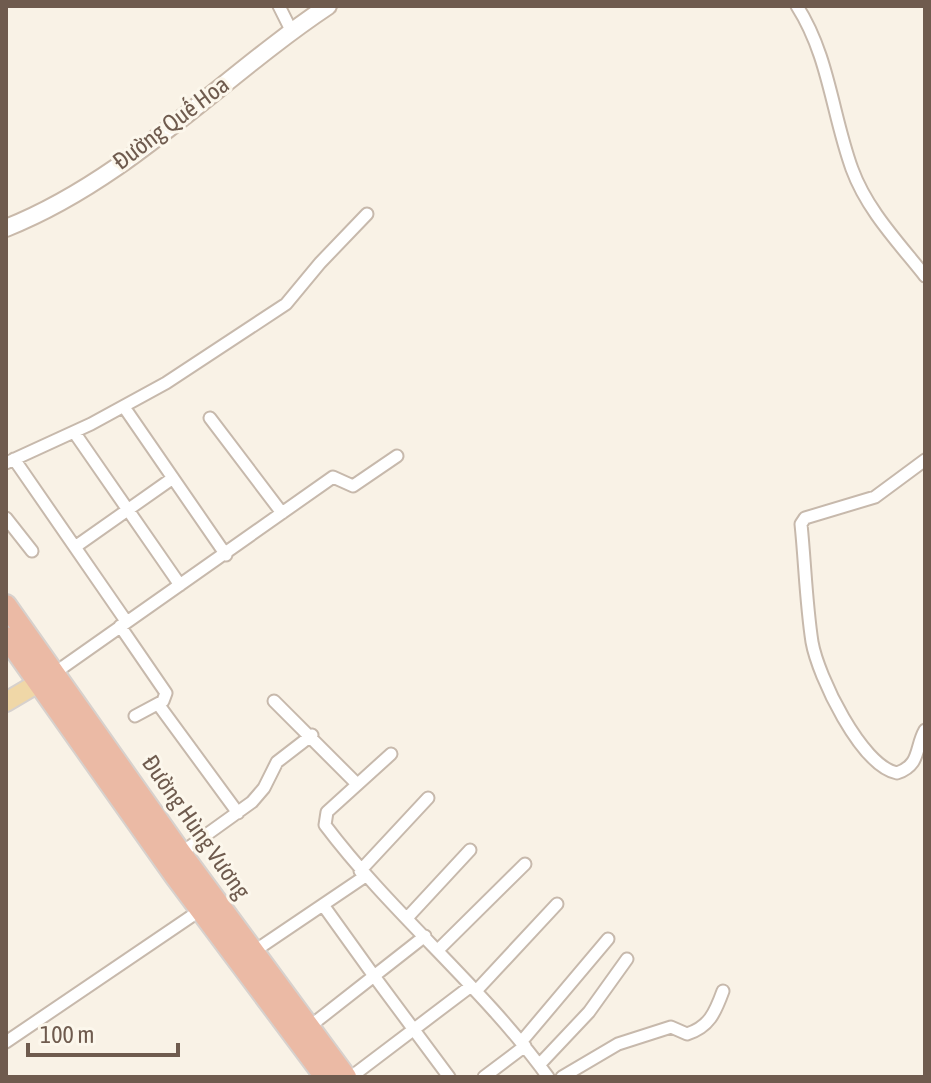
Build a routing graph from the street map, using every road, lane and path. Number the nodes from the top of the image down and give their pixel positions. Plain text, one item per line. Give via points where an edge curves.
1 (279, 6) edge
2 (328, 6) edge
3 (797, 6) edge
4 (291, 30) junction
5 (367, 214) dead end
6 (6, 228) edge
7 (925, 276) edge
8 (124, 407) junction
9 (210, 418) dead end
10 (74, 432) junction
11 (397, 456) dead end
12 (925, 460) edge
13 (10, 461) edge
14 (173, 478) junction
15 (127, 510) junction
16 (282, 513) junction
17 (6, 518) edge
18 (75, 547) junction
19 (32, 551) dead end
20 (226, 555) junction
21 (180, 585) junction
22 (6, 605) edge
23 (123, 624) junction
24 (6, 637) edge
25 (47, 677) junction
26 (274, 701) dead end
27 (6, 702) edge
28 (158, 704) junction
29 (135, 716) dead end
30 (925, 730) edge
31 (312, 735) junction
32 (391, 754) dead end
33 (357, 784) junction
34 (428, 798) dead end
35 (238, 813) junction
36 (470, 850) dead end
37 (181, 853) junction
38 (525, 864) dead end
39 (362, 874) junction
40 (557, 904) dead end
41 (208, 905) junction
42 (323, 905) junction
43 (407, 918) junction
44 (425, 936) junction
45 (608, 939) dead end
46 (438, 950) junction
47 (253, 952) junction
48 (627, 959) dead end
49 (374, 976) junction
50 (474, 989) junction
51 (723, 991) dead end
52 (309, 1027) junction
53 (413, 1030) junction
54 (6, 1042) edge
55 (523, 1044) junction
56 (539, 1065) junction
57 (325, 1077) edge
58 (348, 1077) edge
59 (449, 1077) edge
60 (484, 1077) edge
61 (548, 1077) edge
62 (562, 1077) edge

1 - 4 street
2 - 4 street, Đường Quế Hoa
3 - 7 street via 814,34 864,197
4 - 6 street, Đường Quế Hoa via 156,141 33,217
5 - 8 street via 286,304
8 - 10 street
8 - 14 street
9 - 16 street
10 - 13 street
10 - 15 street
11 - 16 street via 353,486 333,477
12 - 30 street via 875,497 805,518 801,524 813,644 853,734 885,768 897,773 920,753
13 - 18 street
14 - 15 street
14 - 20 street
15 - 18 street
15 - 21 street
16 - 20 street
17 - 19 street
18 - 23 street
20 - 21 street
21 - 23 street
22 - 25 highway, Đường Hùng Vương
23 - 25 street
23 - 28 street via 165,689 166,698
24 - 25 highway, Đường Hùng Vương
25 - 27 main road
25 - 37 highway, Đường Hùng Vương
25 - 41 highway, Đường Hùng Vương
26 - 31 street
28 - 29 street
28 - 35 street
31 - 33 street
31 - 35 street via 277,762 261,793
32 - 33 street
33 - 39 street via 325,825
34 - 39 street
35 - 37 street
36 - 43 street
37 - 41 highway, Đường Hùng Vương
38 - 46 street
39 - 42 street
39 - 43 street
40 - 50 street
41 - 47 highway, Đường Hùng Vương
41 - 54 street
41 - 57 highway, Đường Hùng Vương
42 - 47 street
42 - 49 street
43 - 44 street
44 - 46 street
44 - 49 street
45 - 55 street
46 - 50 street
47 - 52 highway, Đường Hùng Vương
48 - 56 street via 589,1012
49 - 52 street
49 - 53 street
50 - 53 street
50 - 55 street
51 - 62 street via 701,1029 687,1034 671,1027 627,1040
52 - 58 highway, Đường Hùng Vương
53 - 58 street
53 - 59 street
55 - 56 street
55 - 60 street
56 - 61 street

